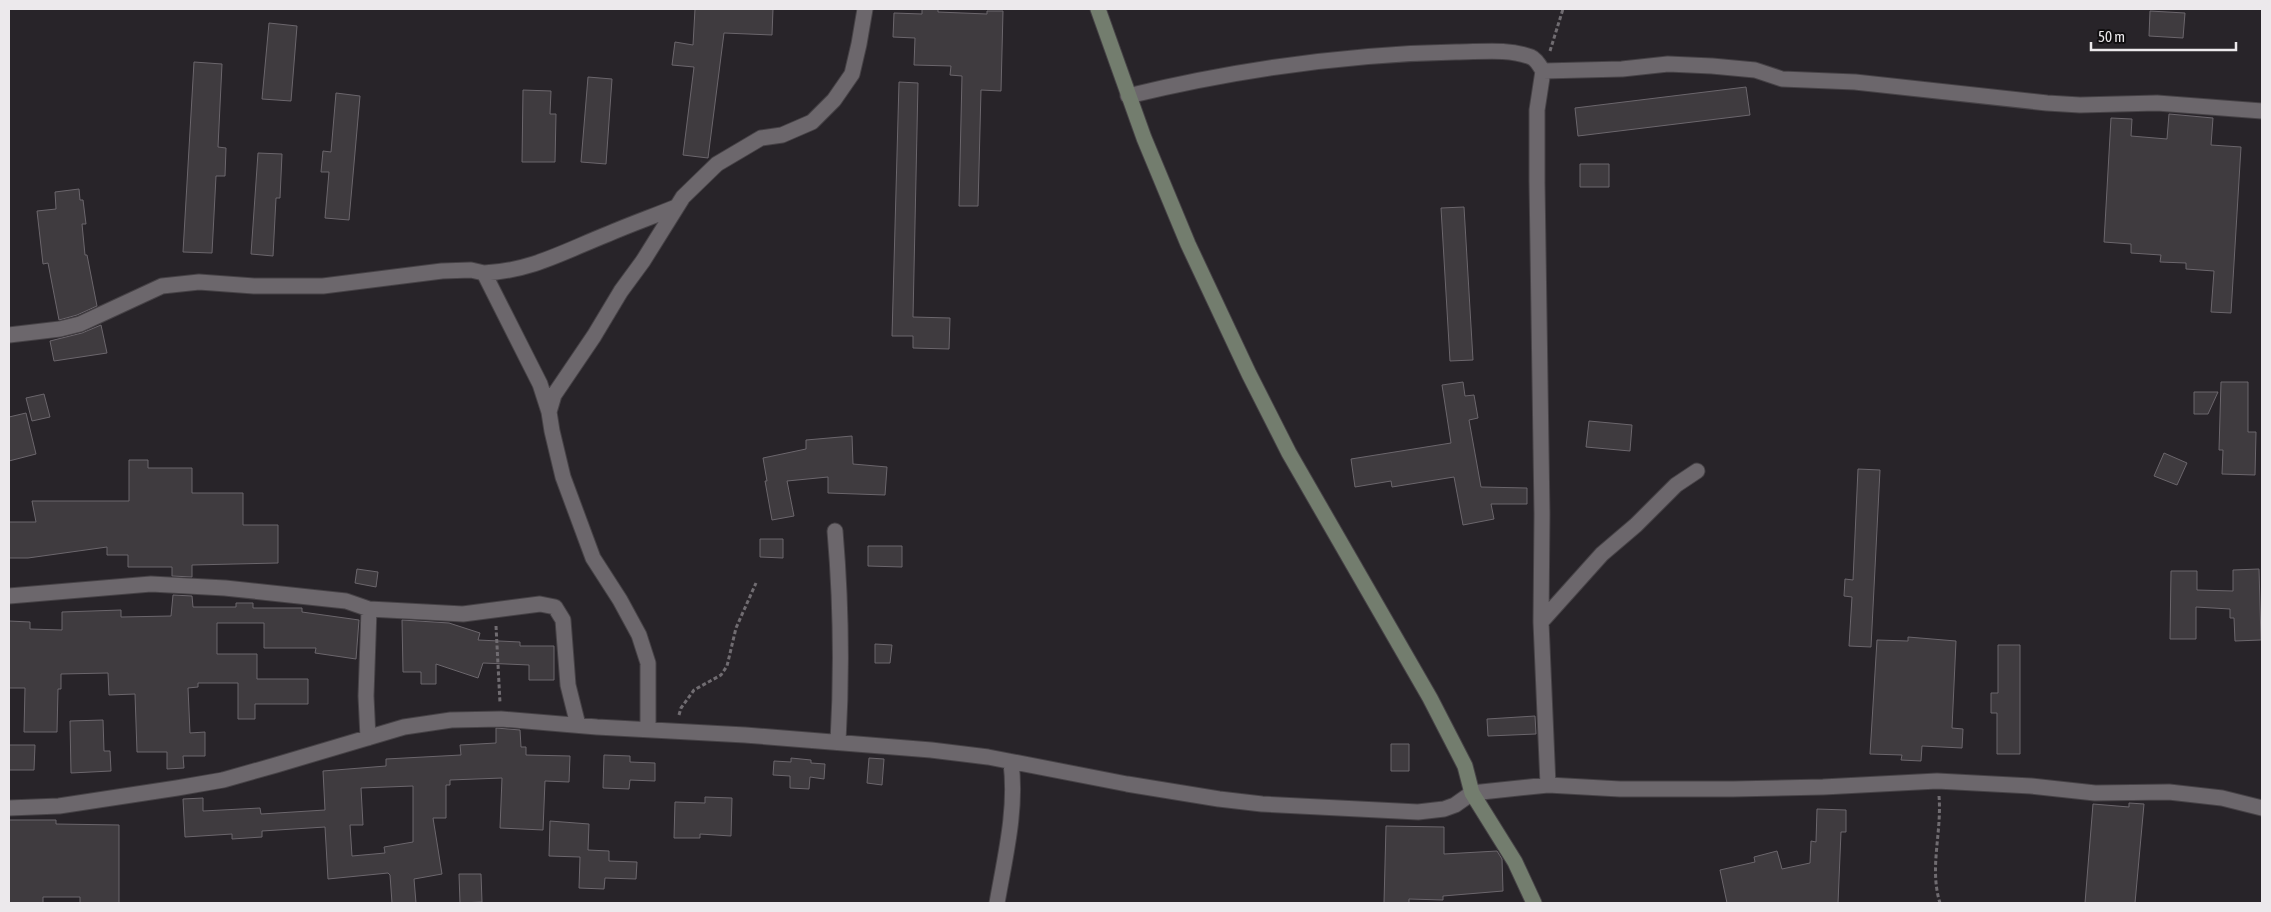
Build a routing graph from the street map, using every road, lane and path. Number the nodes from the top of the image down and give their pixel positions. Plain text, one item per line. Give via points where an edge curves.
1 (865, 9) edge
2 (1098, 9) edge
3 (1563, 9) edge
4 (1543, 71) junction
5 (1128, 96) junction
6 (2262, 111) edge
7 (676, 208) junction
8 (484, 273) junction
9 (9, 334) edge
10 (549, 412) junction
11 (1697, 471) dead end
12 (835, 531) dead end
13 (756, 583) dead end
14 (9, 596) edge
15 (495, 608) junction
16 (369, 609) junction
17 (1541, 622) junction
18 (501, 719) junction
19 (578, 725) junction
20 (648, 729) junction
21 (674, 730) junction
22 (368, 738) junction
23 (838, 742) junction
24 (1011, 763) junction
25 (1937, 781) junction
26 (1548, 785) junction
27 (1472, 793) junction
28 (9, 808) edge
29 (2262, 808) edge
30 (997, 903) edge
31 (1534, 903) edge
32 (1940, 903) edge

1 - 7 street via 852,74 834,100 812,122 761,138 717,164
2 - 5 street
3 - 4 path
4 - 5 street via 1534,58 1514,52 1428,53 1310,63 1220,76
4 - 6 street via 1668,64 1712,66 1756,70 1782,79 1855,82 2046,103 2157,103
4 - 17 street via 1537,110
5 - 27 street via 1188,244 1249,374 1299,471 1430,698 1465,766
7 - 8 street via 541,263 506,272
7 - 10 street via 554,396
8 - 9 street via 442,271 323,286 199,282 162,286 80,324
8 - 10 street via 540,384
10 - 20 street via 564,477 593,558 634,626 648,663
11 - 17 street via 1676,485 1595,560
12 - 23 street via 841,626
13 - 21 path via 736,628 727,666 721,675 694,690 681,708
14 - 16 street via 151,584 337,600
15 - 16 street via 463,614
15 - 18 path
15 - 19 street via 540,604 552,606 559,612 565,629 568,685
16 - 22 street
17 - 26 street
18 - 19 street
18 - 22 street via 424,723
19 - 20 street
20 - 21 street
21 - 23 street
22 - 28 street via 223,780 59,806
23 - 24 street via 931,750
24 - 27 street via 1262,804 1418,812 1444,809
24 - 30 street via 1013,780 1008,841
25 - 26 street via 1733,789
25 - 29 street via 2095,793 2169,792 2222,798
25 - 32 path via 1940,829 1934,866
26 - 27 street
27 - 31 street via 1515,862

